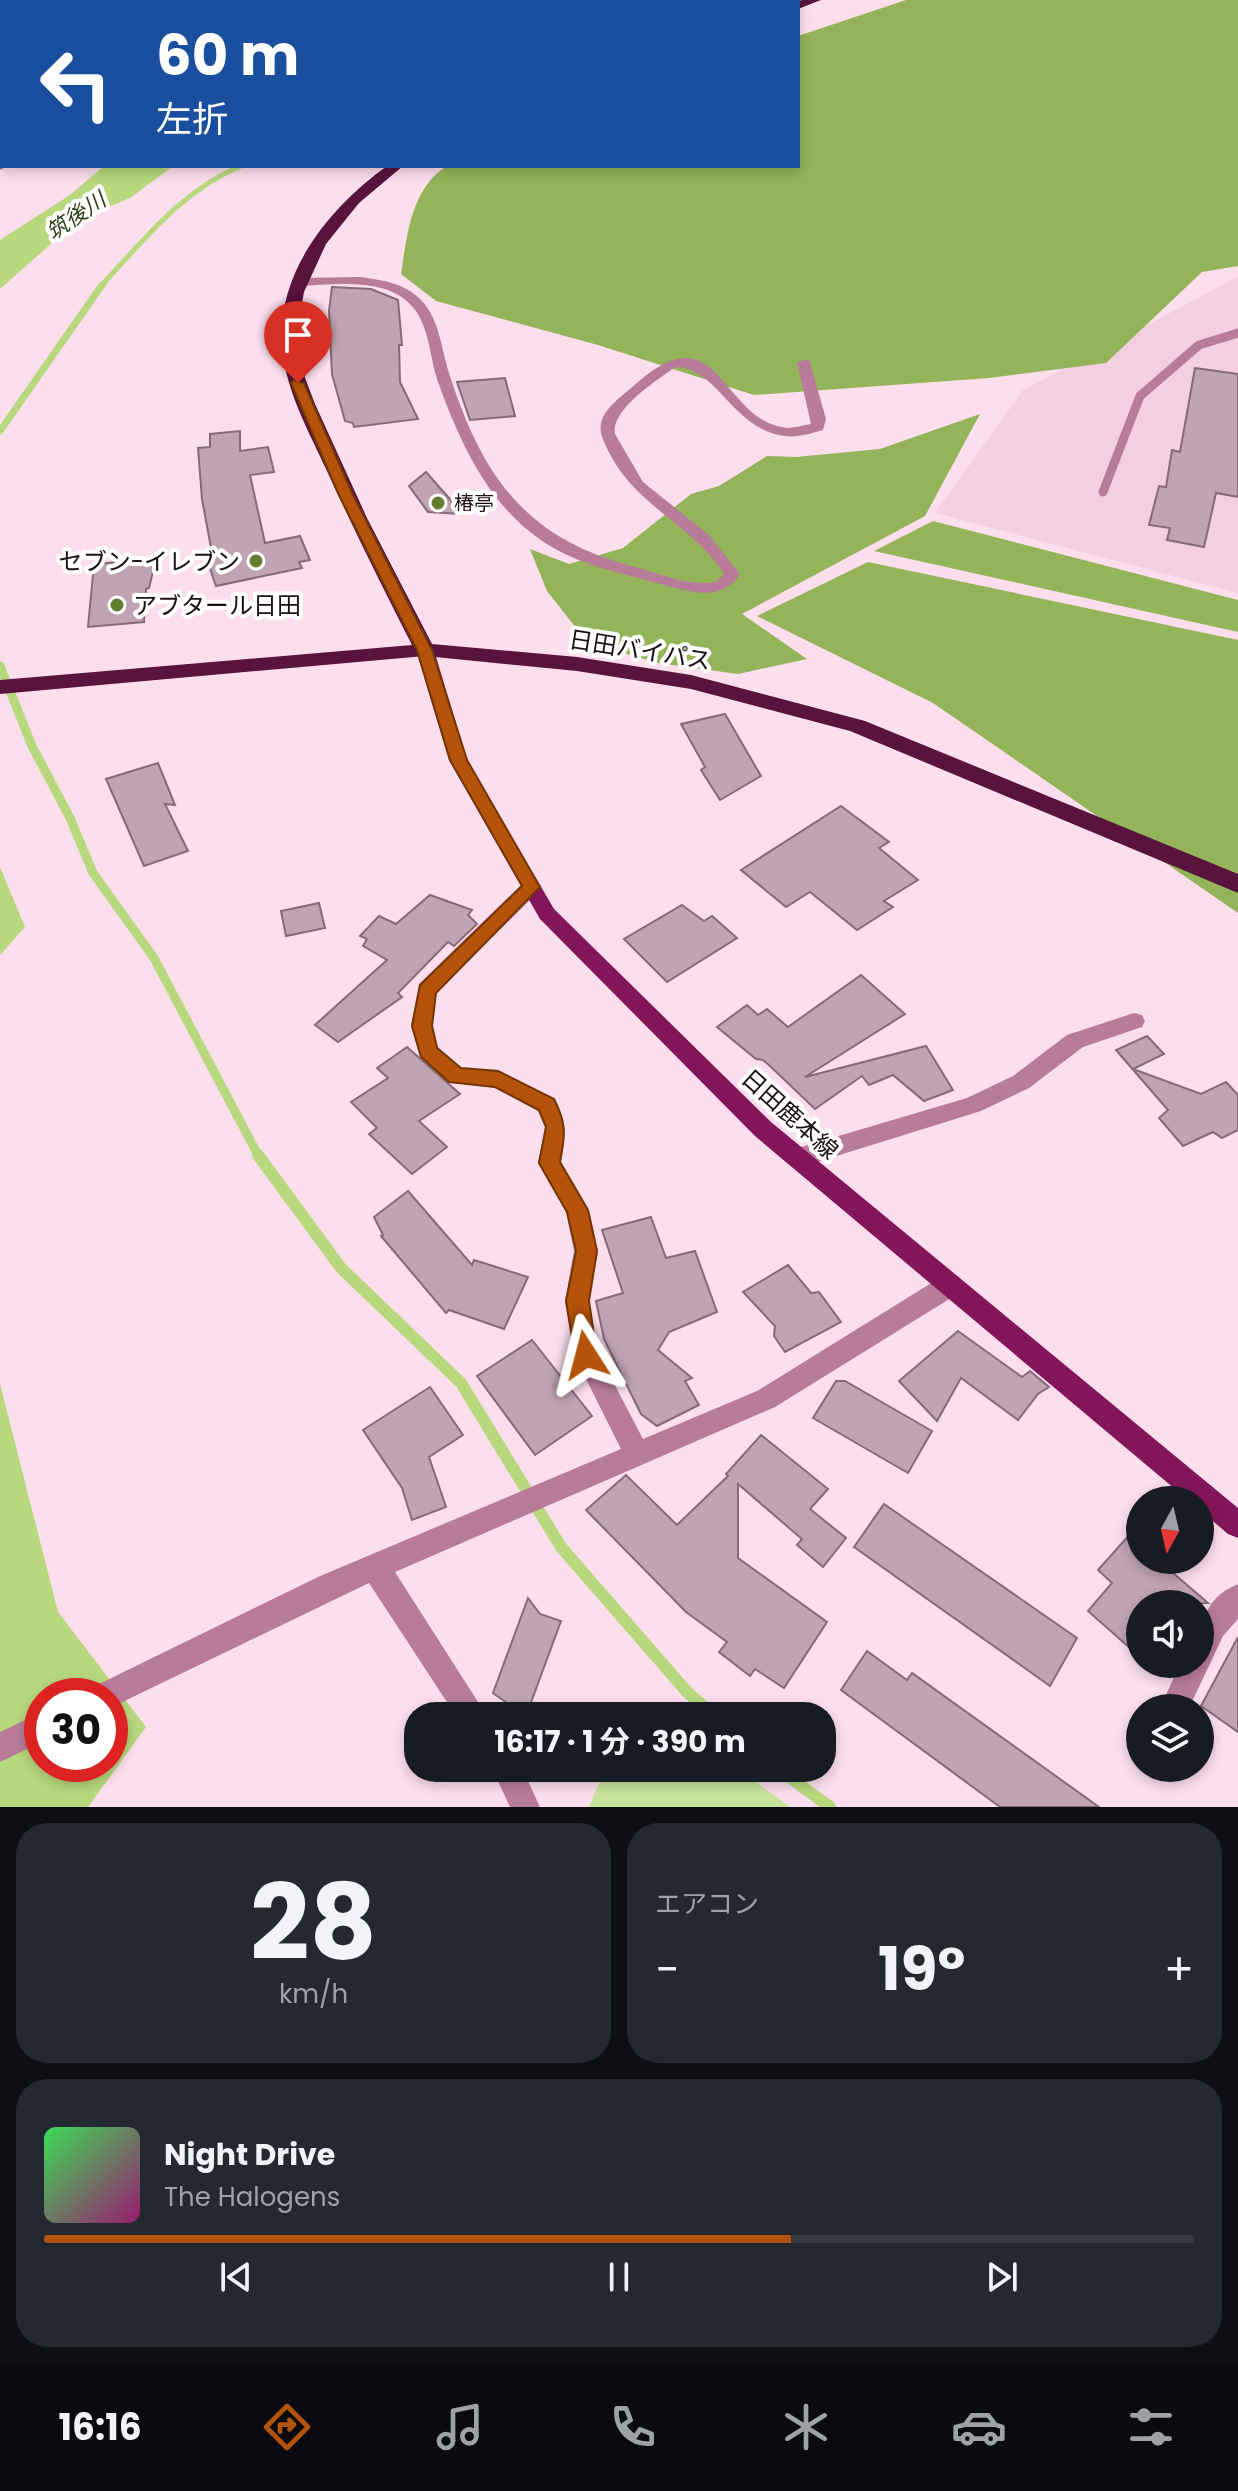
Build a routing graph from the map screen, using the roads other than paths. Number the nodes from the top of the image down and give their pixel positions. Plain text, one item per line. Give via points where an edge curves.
1 (393, 168) edge
2 (298, 282) junction
3 (1238, 333) edge
4 (804, 362) dead end
5 (1103, 492) dead end
6 (425, 650) junction
7 (0, 687) edge
8 (1238, 884) edge
9 (531, 887) junction
10 (1134, 1021) dead end
11 (798, 1158) junction
12 (950, 1285) junction
13 (637, 1454) junction
14 (1238, 1525) edge
15 (375, 1567) junction
16 (1238, 1598) edge
17 (1214, 1625) edge
18 (128, 1685) edge
19 (464, 1702) edge
20 (24, 1736) edge
21 (0, 1747) edge
22 (513, 1782) edge
23 (525, 1807) edge

1 - 2 highway via 333,223
2 - 4 street via 368,283 395,288 414,300 430,325 472,452 508,507 570,550 688,586 714,589 732,574 724,558 627,472 606,424 671,360 684,359 698,364 764,428 806,432 818,427 819,419
2 - 6 highway via 290,320 298,383 345,493
3 - 5 lane via 1199,345 1140,396
6 - 7 highway, 日田バイパス
6 - 8 highway, 日田バイパス via 577,664 691,682 857,726
6 - 9 main road, 日田鹿本線 via 458,760
9 - 11 main road, 日田鹿本線 via 547,914
9 - 13 street via 426,990 422,1026 428,1051 456,1076 498,1079 547,1105 556,1127 549,1163 577,1210 586,1251 577,1301 586,1355
10 - 11 street via 1075,1041 1021,1082 973,1105
11 - 12 main road, 日田鹿本線
12 - 13 street via 766,1399
12 - 14 main road, 日田鹿本線
13 - 15 street
15 - 18 street
15 - 19 street
16 - 17 street
20 - 21 street
22 - 23 street

